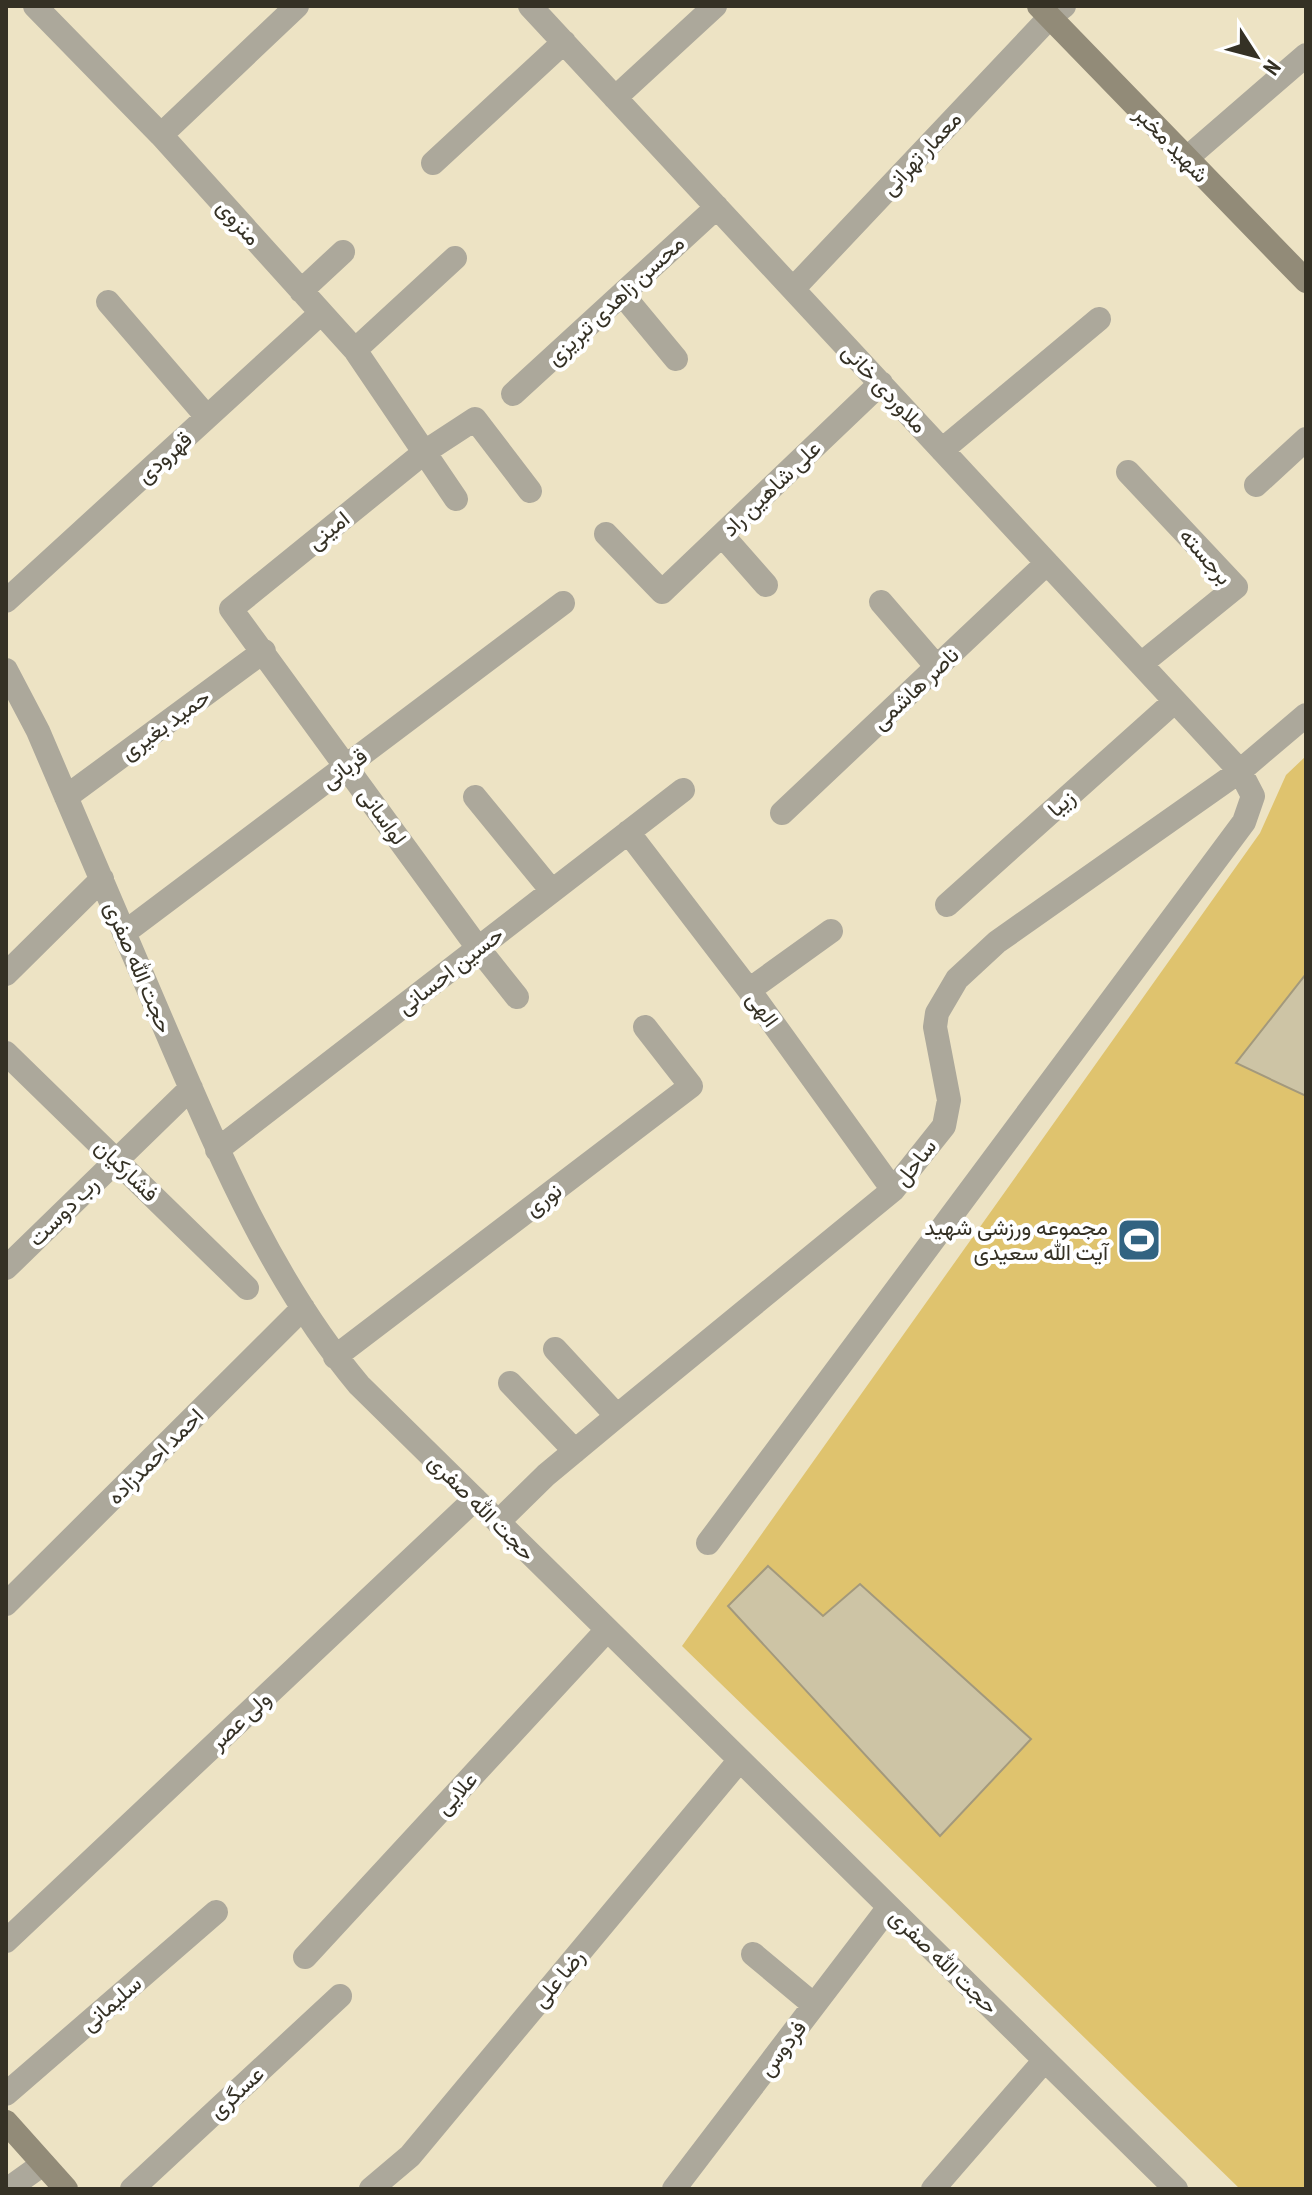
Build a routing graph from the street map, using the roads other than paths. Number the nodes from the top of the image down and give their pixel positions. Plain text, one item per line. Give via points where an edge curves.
1 (35, 6) edge
2 (297, 6) edge
3 (530, 6) edge
4 (715, 6) edge
5 (1051, 10) edge
6 (564, 42) junction
7 (1306, 55) edge
8 (615, 98) junction
9 (161, 135) junction
10 (1187, 158) junction
11 (433, 163) dead end
12 (717, 207) junction
13 (343, 252) dead end
14 (455, 258) dead end
15 (1306, 281) edge
16 (793, 289) junction
17 (301, 291) junction
18 (622, 294) junction
19 (108, 302) dead end
20 (321, 313) junction
21 (1099, 319) dead end
22 (355, 350) junction
23 (676, 359) dead end
24 (881, 383) junction
25 (513, 394) dead end
26 (207, 417) junction
27 (1306, 439) edge
28 (942, 450) junction
29 (426, 451) junction
30 (1128, 472) dead end
31 (1256, 485) dead end
32 (530, 491) dead end
33 (456, 499) dead end
34 (606, 534) dead end
35 (722, 535) junction
36 (1047, 563) junction
37 (766, 585) dead end
38 (6, 601) edge
39 (881, 602) dead end
40 (563, 603) dead end
41 (231, 609) joint
42 (264, 651) junction
43 (1141, 664) junction
44 (937, 667) junction
45 (6, 670) edge
46 (1175, 701) junction
47 (1306, 715) edge
48 (347, 766) junction
49 (1240, 771) junction
50 (683, 790) dead end
51 (66, 797) junction
52 (475, 797) dead end
53 (782, 813) dead end
54 (628, 832) junction
55 (102, 879) junction
56 (552, 891) junction
57 (947, 905) dead end
58 (831, 931) dead end
59 (124, 933) junction
60 (478, 948) junction
61 (6, 974) edge
62 (749, 990) junction
63 (517, 997) dead end
64 (645, 1027) dead end
65 (6, 1053) edge
66 (191, 1088) junction
67 (217, 1150) junction
68 (116, 1159) junction
69 (893, 1190) junction
70 (6, 1268) edge
71 (247, 1288) dead end
72 (303, 1308) junction
73 (555, 1349) dead end
74 (335, 1357) junction
75 (510, 1383) dead end
76 (617, 1416) junction
77 (575, 1451) junction
78 (475, 1499) junction
79 (498, 1522) junction
80 (708, 1543) dead end
81 (6, 1604) edge
82 (607, 1630) junction
83 (739, 1761) junction
84 (889, 1907) junction
85 (216, 1912) dead end
86 (6, 1941) edge
87 (753, 1954) dead end
88 (305, 1957) dead end
89 (340, 1996) dead end
90 (814, 2005) junction
91 (1045, 2060) junction
92 (6, 2094) edge
93 (6, 2122) edge
94 (55, 2181) edge
95 (8, 2189) edge
96 (132, 2189) edge
97 (371, 2189) edge
98 (674, 2189) edge
99 (933, 2189) edge
100 (1175, 2189) edge

1 - 9 street, منزوی
2 - 9 street
3 - 6 street, ملاوردی خانی
4 - 8 street
5 - 10 main road, شهید مخبر
5 - 16 street, معمار تهرانی
6 - 8 street, ملاوردی خانی
6 - 11 street
7 - 10 street
8 - 12 street, ملاوردی خانی
9 - 17 street, منزوی
10 - 15 main road, شهید مخبر
12 - 16 street, ملاوردی خانی
12 - 18 street, محسن زاهدی تبریزی
13 - 17 street
14 - 22 street
16 - 24 street, ملاوردی خانی
17 - 20 street, منزوی
18 - 23 street
18 - 25 street, محسن زاهدی تبریزی
19 - 26 street
20 - 22 street, منزوی
20 - 26 street, قهرودی
21 - 28 street
22 - 29 street, منزوی
24 - 28 street, ملاوردی خانی
24 - 35 street, علی شاهین راد
26 - 38 street, قهرودی
27 - 31 street
28 - 36 street, ملاوردی خانی
29 - 32 street, امینی via 475,419
29 - 33 street, منزوی
29 - 41 street, امینی
30 - 43 street, برجسته via 1236,587
34 - 35 street, علی شاهین راد via 662,592
35 - 37 street
36 - 43 street, ملاوردی خانی
36 - 44 street, ناصر هاشمی
39 - 44 street
40 - 48 street, قربانی
41 - 42 street, لواسانی
42 - 48 street, لواسانی
42 - 51 street, حمید بغیری
43 - 46 street, ملاوردی خانی
44 - 53 street, ناصر هاشمی
45 - 51 street, حجت الله صفری
46 - 49 street, ملاوردی خانی
46 - 57 street, زیبا
47 - 49 street, ساحل
48 - 59 street, قربانی
48 - 60 street, لواسانی
49 - 69 street, ساحل via 997,942 957,979 937,1013 935,1027 949,1100 944,1126
49 - 80 street via 1253,796 1244,822
50 - 54 street, حسین احسانی
51 - 55 street, حجت الله صفری
52 - 56 street
54 - 56 street, حسین احسانی
54 - 62 street, الهی
55 - 59 street, حجت الله صفری
55 - 61 street
56 - 60 street, حسین احسانی
58 - 62 street
59 - 66 street, حجت الله صفری
60 - 63 street, لواسانی
60 - 67 street, حسین احسانی
62 - 69 street, الهی
64 - 74 street, نوری via 691,1086
65 - 68 street, فشارکیان
66 - 67 street, حجت الله صفری
66 - 68 street, رب دوست
67 - 72 street, حجت الله صفری
68 - 70 street, رب دوست
68 - 71 street, فشارکیان
69 - 76 street, ساحل
72 - 74 street, حجت الله صفری
72 - 81 street, احمد احمدزاده
73 - 76 street
74 - 78 street, حجت الله صفری
75 - 77 street
76 - 77 street, ساحل
77 - 79 street, ساحل
78 - 79 street, حجت الله صفری
78 - 86 street, ولی عصر
79 - 82 street, حجت الله صفری
82 - 83 street, حجت الله صفری
82 - 88 street, علایی
83 - 84 street, حجت الله صفری
83 - 97 street, رضا علی via 410,2156
84 - 90 street, فردوس
84 - 91 street, حجت الله صفری
85 - 92 street, سلیمانی
87 - 90 street
89 - 96 street, عسگری
90 - 98 street, فردوس
91 - 99 street
91 - 100 street, حجت الله صفری
93 - 94 main road
94 - 95 street

